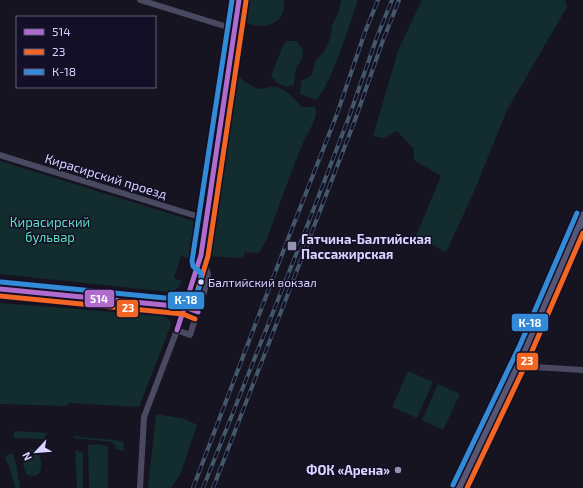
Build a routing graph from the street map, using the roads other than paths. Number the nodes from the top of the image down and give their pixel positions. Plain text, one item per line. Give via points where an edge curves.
1 (140, 0) edge
2 (239, 0) edge
3 (234, 29) junction
4 (0, 155) edge
5 (583, 216) edge
6 (206, 219) junction
7 (199, 262) junction
8 (0, 289) edge
9 (185, 307) junction
10 (198, 312) junction
11 (177, 330) junction
12 (518, 366) junction
13 (583, 370) edge
14 (140, 488) edge
15 (459, 488) edge

1 - 3 street
2 - 3 street
3 - 6 street
4 - 6 street, Кирасирский проезд
5 - 12 street
6 - 7 street
7 - 9 street
7 - 10 street via 207,268 209,274
8 - 9 street
9 - 10 street
9 - 11 street
10 - 11 street via 190,335
11 - 14 street via 144,417
12 - 13 street
12 - 15 street

